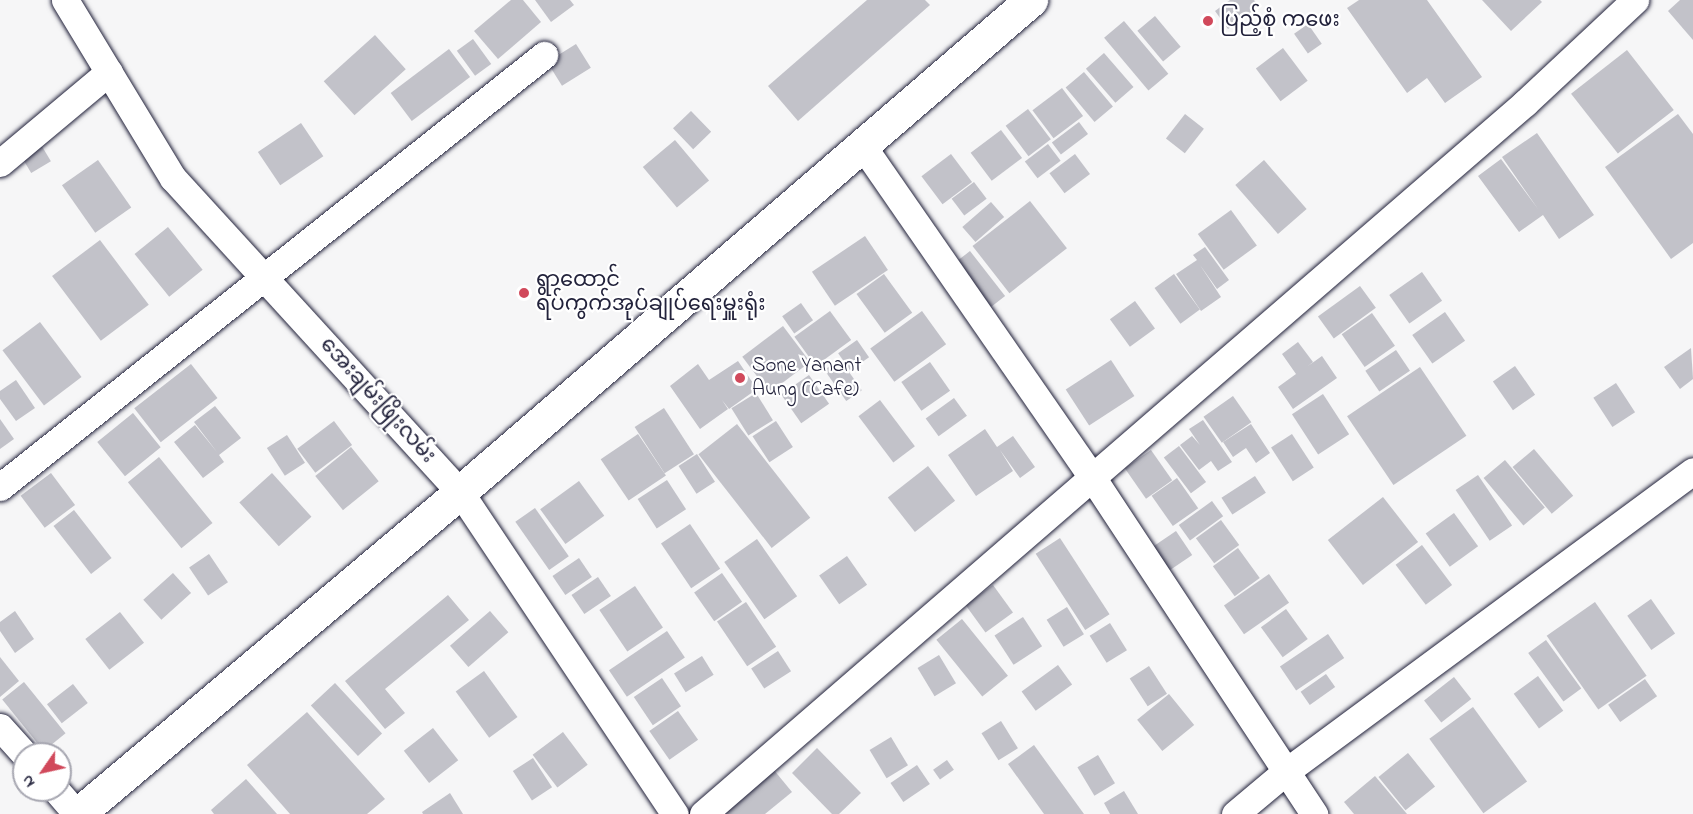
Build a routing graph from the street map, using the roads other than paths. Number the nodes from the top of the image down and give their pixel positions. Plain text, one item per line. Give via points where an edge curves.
1 (65, 0) edge
2 (1031, 0) edge
3 (1635, 0) edge
4 (544, 55) dead end
5 (109, 72) junction
6 (862, 146) junction
7 (0, 163) edge
8 (263, 276) junction
9 (1693, 471) edge
10 (1092, 477) junction
11 (0, 487) edge
12 (460, 492) junction
13 (0, 727) edge
14 (13, 742) edge
15 (1284, 774) junction
16 (67, 802) edge
17 (78, 814) edge
18 (675, 814) edge
19 (703, 814) edge
20 (1235, 814) edge
21 (1314, 814) edge

1 - 5 street, အေးချမ်းဖြိုးလမ်း
2 - 6 highway
3 - 10 street via 1525,103
4 - 8 street
5 - 7 street
5 - 8 street, အေးချမ်းဖြိုးလမ်း via 173,178
6 - 10 street
6 - 12 highway
8 - 11 street
8 - 12 street, အေးချမ်းဖြိုးလမ်း
9 - 15 street
10 - 15 street
10 - 19 street
12 - 17 highway
12 - 18 street, အေးချမ်းဖြိုးလမ်း
13 - 14 street
15 - 20 street
15 - 21 street
16 - 17 street

